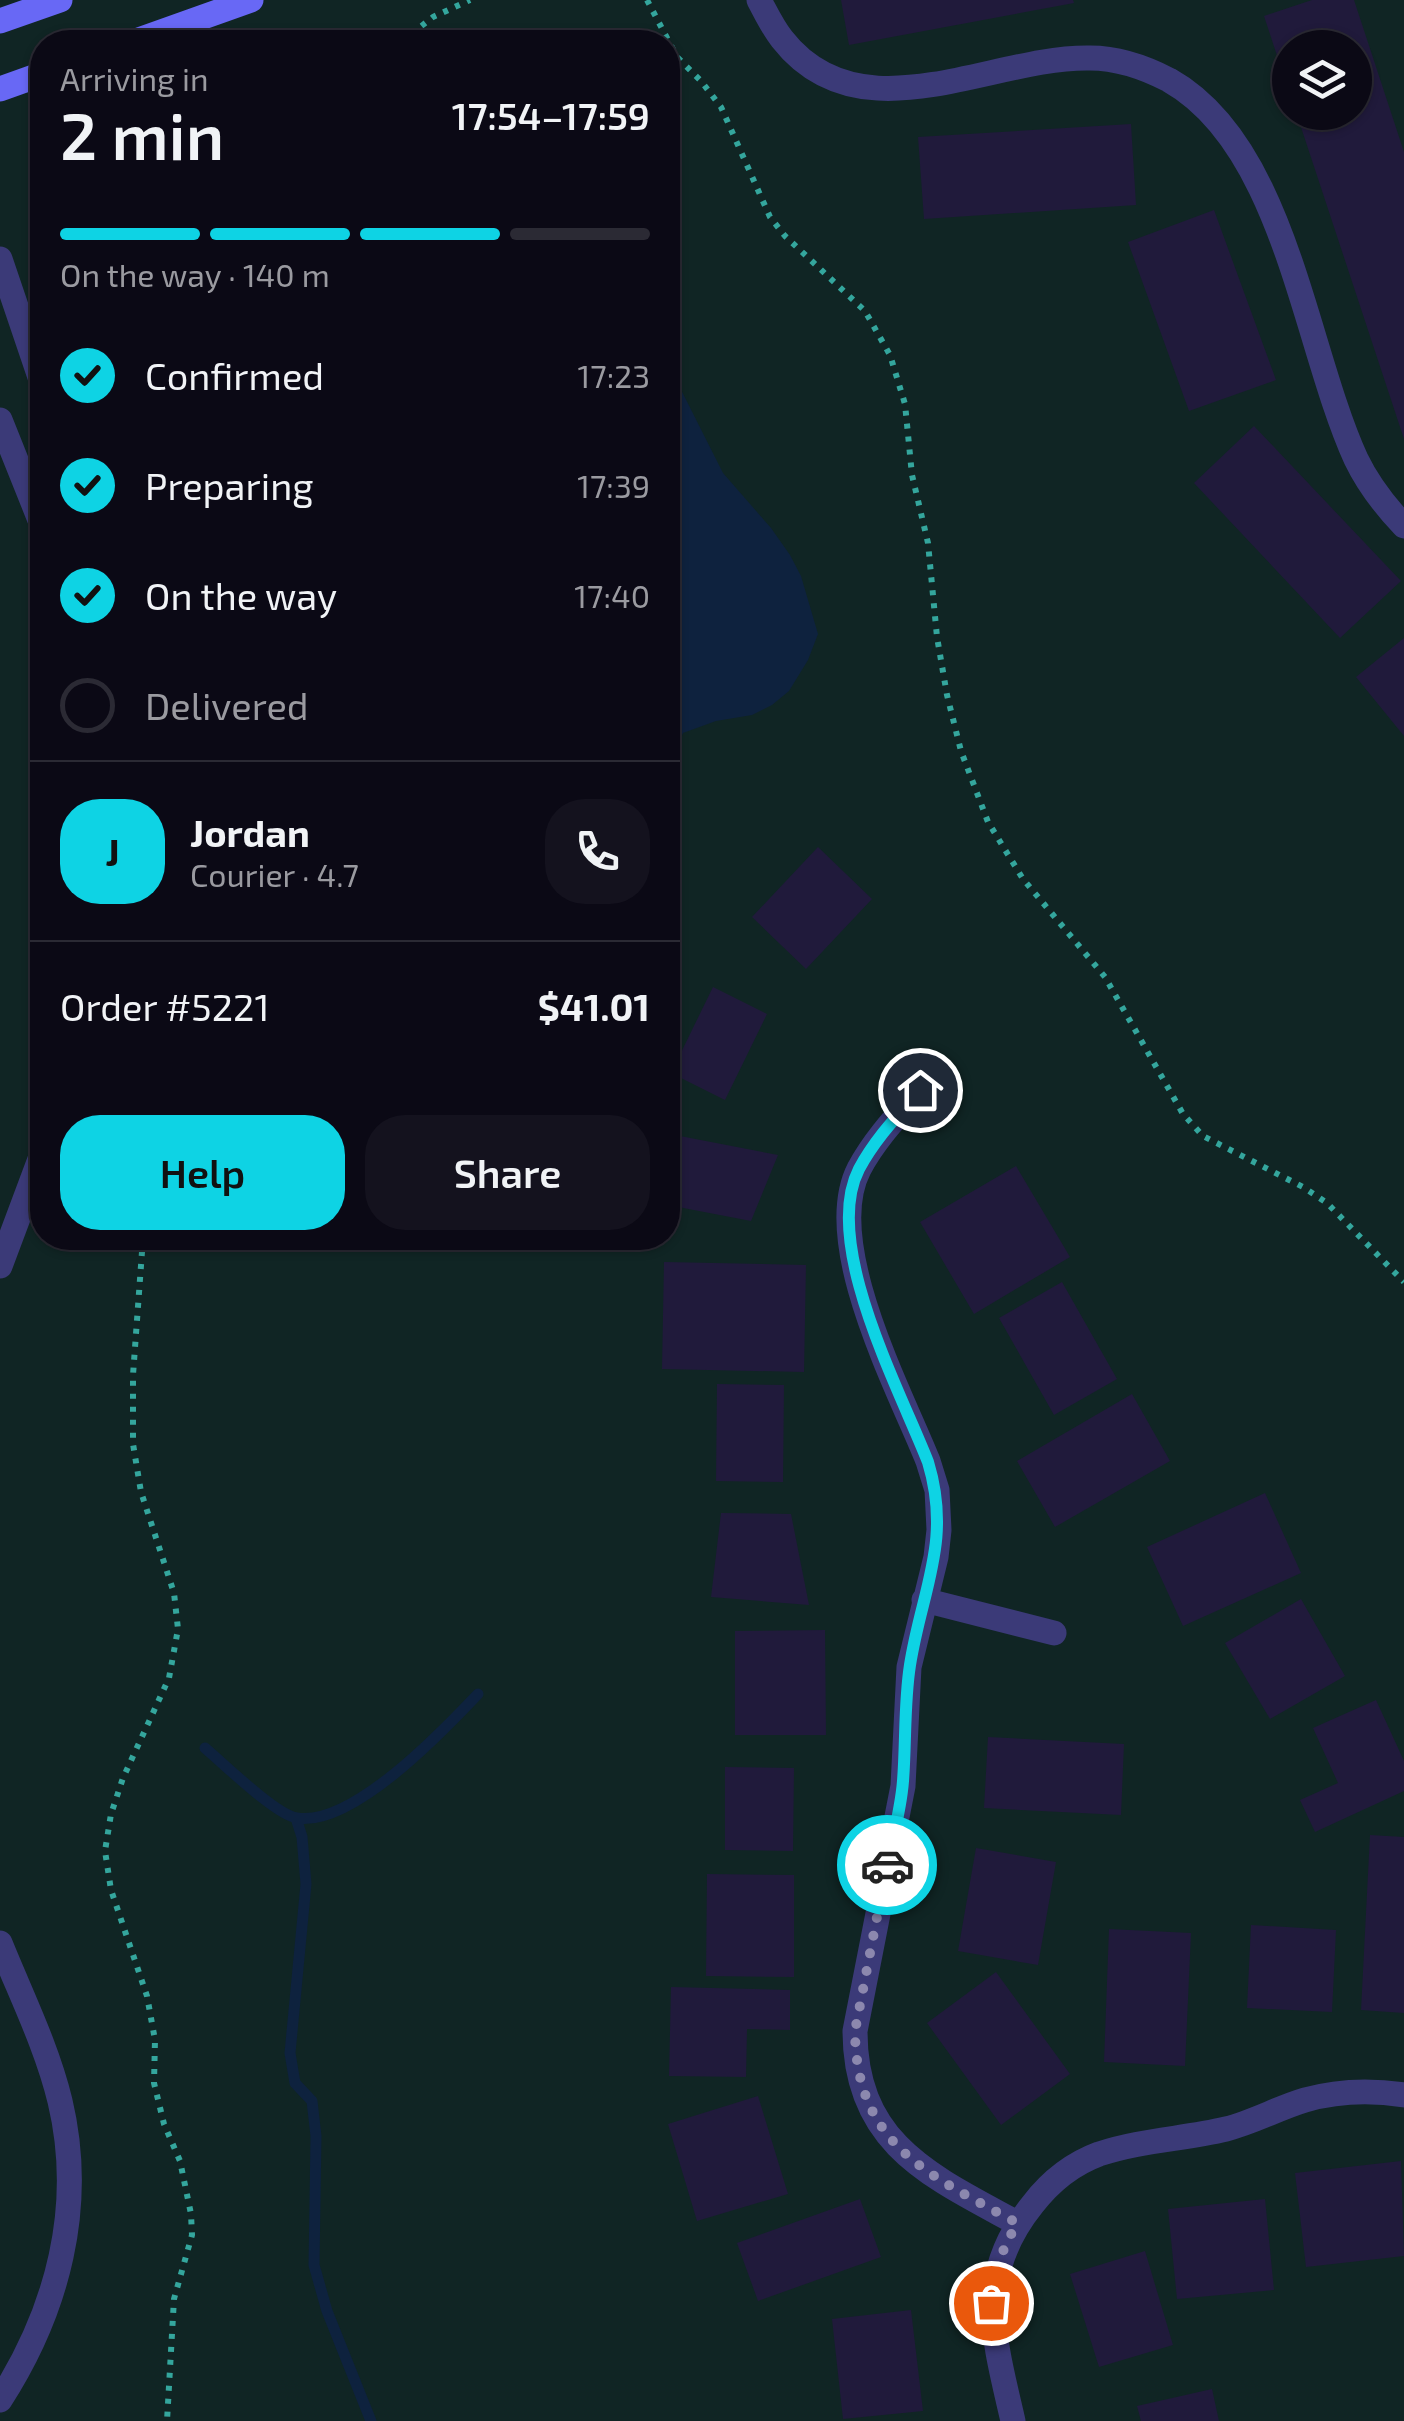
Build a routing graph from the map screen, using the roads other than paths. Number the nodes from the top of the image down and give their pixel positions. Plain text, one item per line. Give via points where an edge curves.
1 (60, 0) edge
2 (251, 0) edge
3 (759, 0) edge
4 (0, 20) edge
5 (167, 30) edge
6 (30, 78) edge
7 (0, 88) edge
8 (0, 259) edge
9 (30, 348) edge
10 (0, 420) edge
11 (30, 496) edge
12 (1404, 526) edge
13 (920, 1090) dead end
14 (30, 1186) edge
15 (0, 1266) edge
16 (924, 1600) junction
17 (1054, 1633) dead end
18 (0, 1943) edge
19 (1404, 2095) edge
20 (1017, 2223) junction
21 (0, 2400) edge
22 (1014, 2421) edge

1 - 4 main road
2 - 5 main road
3 - 12 street via 802,58 856,85 925,86 1087,58 1146,68 1196,98 1233,140 1265,198 1356,460
6 - 7 main road
8 - 9 street
10 - 11 street
13 - 16 street via 858,1170 847,1234 856,1280 937,1490 939,1530
14 - 15 street
16 - 17 street
16 - 20 street via 909,1667 903,1786 855,2055 880,2124 904,2156
18 - 21 street via 60,2100 70,2168 58,2274 35,2337
19 - 20 street via 1346,2092 1304,2100 1248,2123 1096,2156 1063,2172
20 - 22 street via 991,2303

